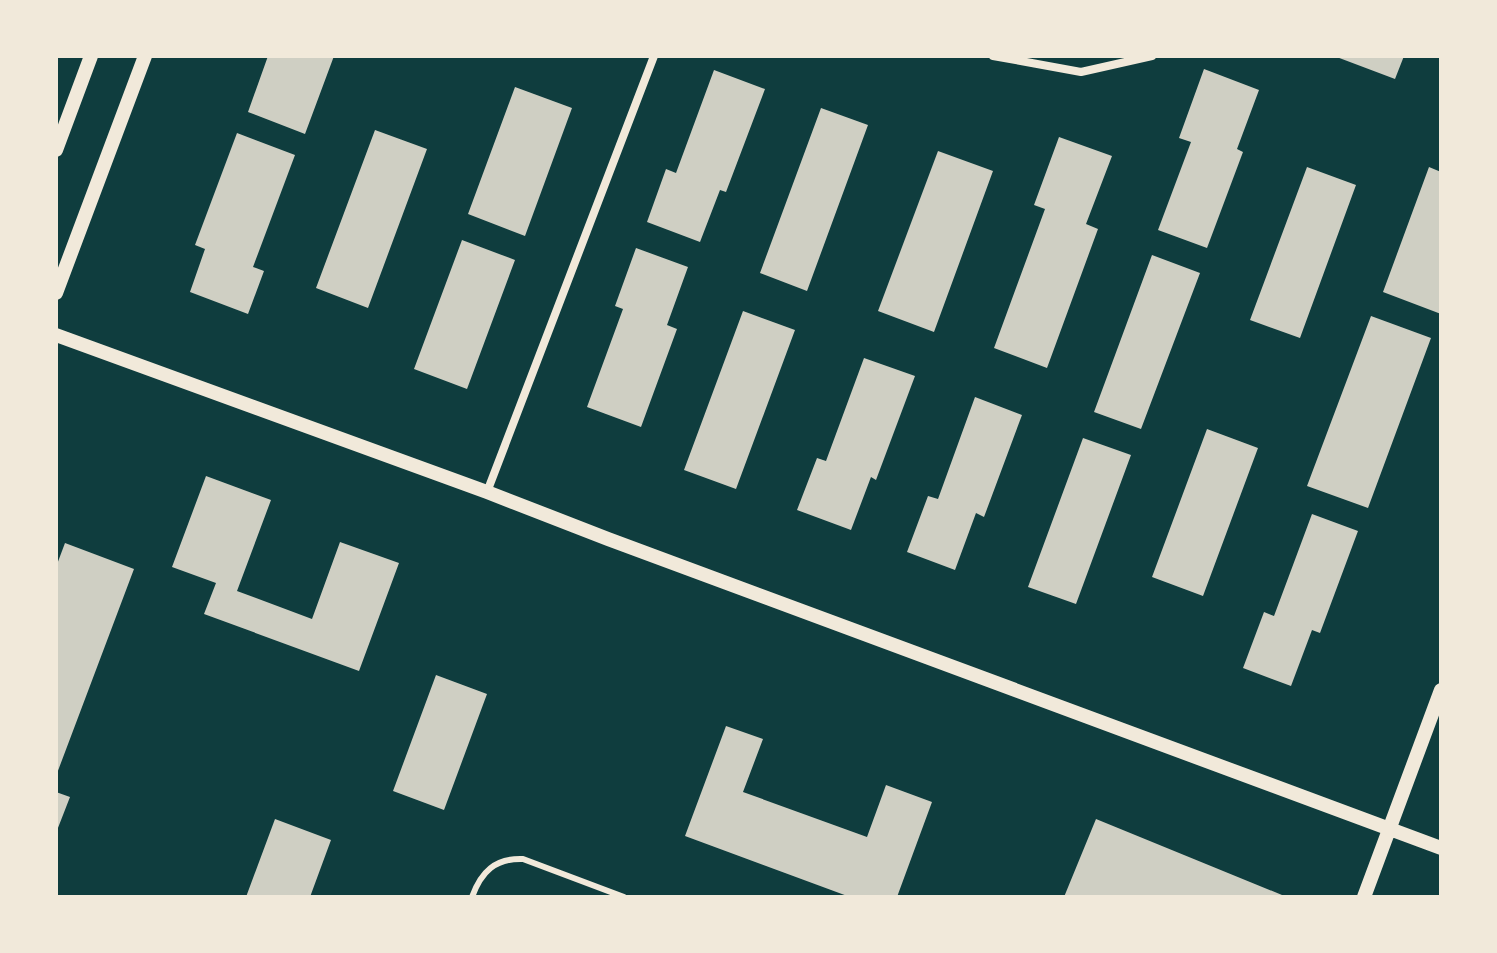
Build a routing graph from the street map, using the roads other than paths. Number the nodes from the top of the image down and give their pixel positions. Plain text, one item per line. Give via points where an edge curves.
1 (91, 56) edge
2 (145, 56) edge
3 (654, 56) edge
4 (993, 56) edge
5 (1152, 56) edge
6 (1025, 59) edge
7 (56, 150) edge
8 (56, 293) edge
9 (56, 335) edge
10 (487, 492) junction
11 (1441, 690) edge
12 (1390, 829) junction
13 (1441, 848) edge
14 (472, 897) edge
15 (624, 897) edge
16 (1364, 897) edge

1 - 7 street
2 - 8 street
3 - 10 street
4 - 6 street
5 - 6 street via 1081,72
9 - 10 street
10 - 12 street
11 - 12 street
12 - 13 street
12 - 16 street
14 - 15 lane via 492,865 513,858

